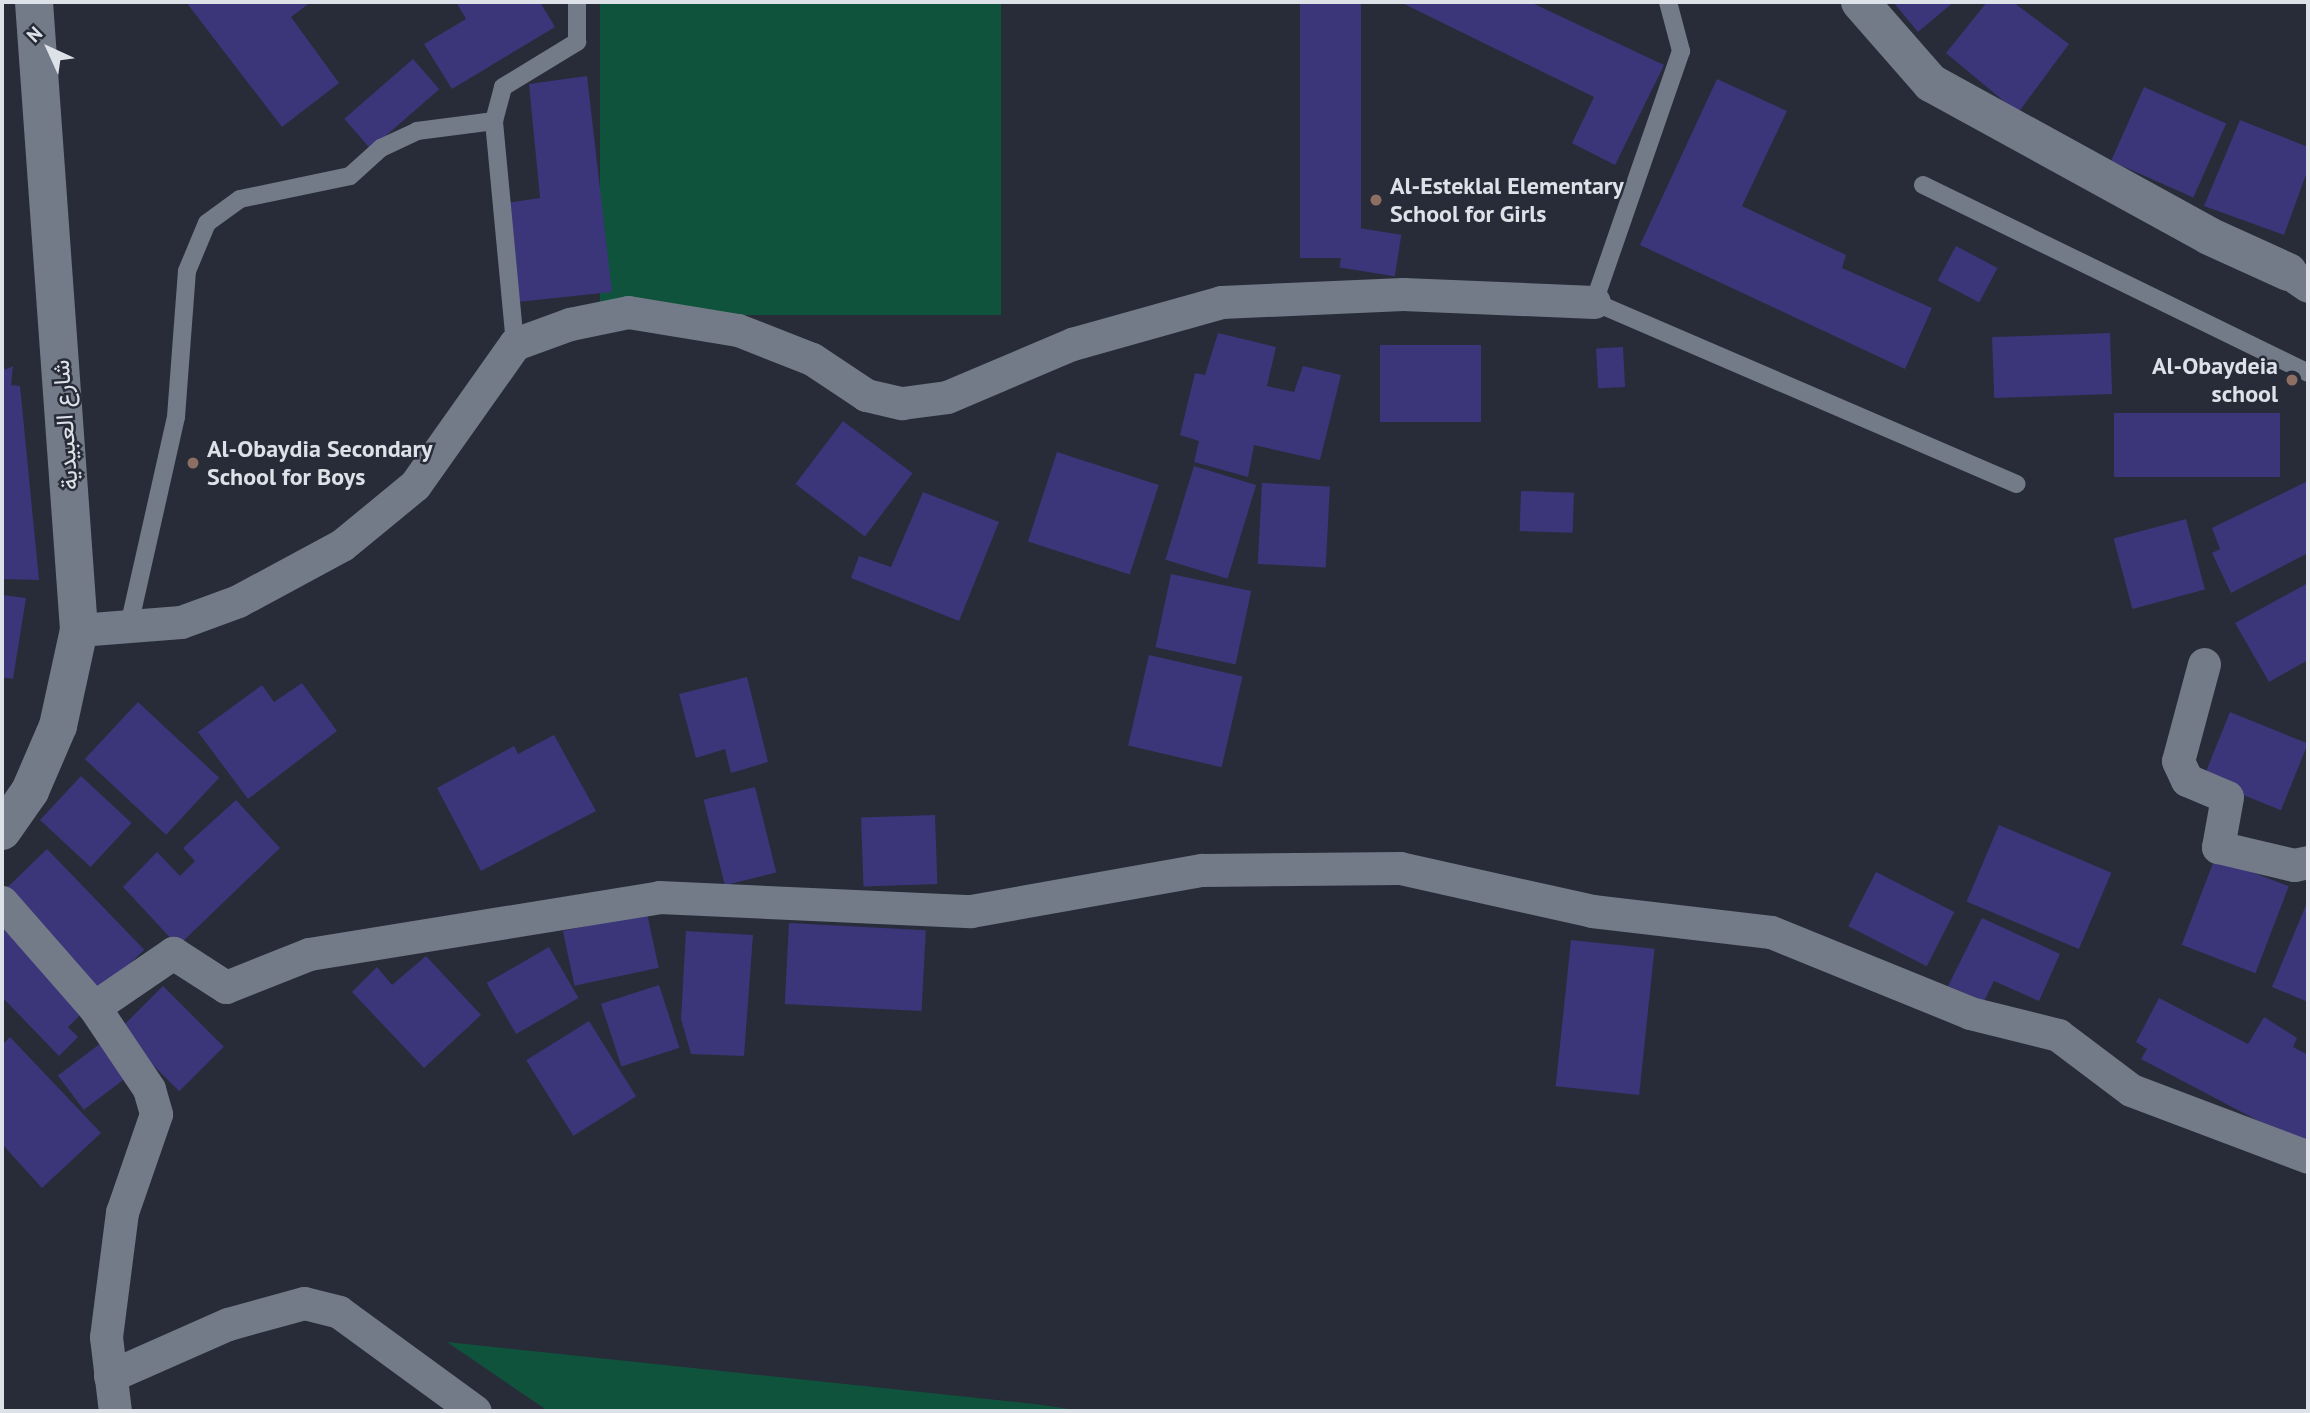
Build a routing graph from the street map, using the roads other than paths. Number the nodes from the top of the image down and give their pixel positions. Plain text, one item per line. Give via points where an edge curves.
1 (34, 2) edge
2 (577, 2) edge
3 (1668, 2) edge
4 (1860, 2) edge
5 (494, 121) junction
6 (1923, 185) dead end
7 (2301, 277) edge
8 (1594, 302) junction
9 (515, 344) junction
10 (2308, 373) edge
11 (2016, 484) dead end
12 (79, 630) junction
13 (128, 630) junction
14 (2204, 664) dead end
15 (2, 831) edge
16 (2308, 862) edge
17 (2, 902) edge
18 (94, 1007) junction
19 (2308, 1157) edge
20 (110, 1376) junction
21 (115, 1411) edge
22 (475, 1411) edge

1 - 12 main road, شارع العبيدية
2 - 5 lane via 577,42 503,87
3 - 8 lane via 1681,51
4 - 7 main road via 1931,83 2209,236
5 - 9 lane
5 - 13 lane via 417,131 382,148 350,176 240,199 207,223 187,271 176,417
6 - 10 lane
8 - 9 street via 1403,294 1221,302 1072,344 947,397 902,404 866,395 812,359 738,330 680,318 628,312
8 - 11 lane
9 - 13 street via 415,485 342,545 238,601 181,622
12 - 13 street
12 - 15 main road, شارع العبيدية via 58,726 30,791
14 - 16 street via 2178,761 2194,785 2227,797 2217,847 2294,865
17 - 18 street
18 - 19 street via 173,953 226,987 309,954 659,897 971,911 1202,870 1400,868 1592,911 1772,932 1970,1013 2058,1035 2131,1090
18 - 20 street via 149,1089 156,1114 122,1212 106,1337
20 - 21 street
20 - 22 street via 228,1324 304,1303 339,1312

